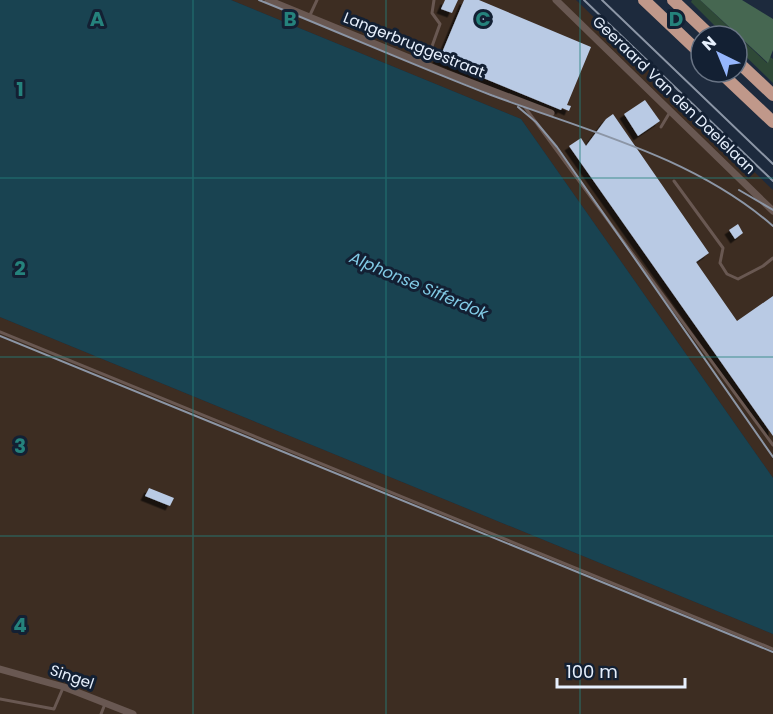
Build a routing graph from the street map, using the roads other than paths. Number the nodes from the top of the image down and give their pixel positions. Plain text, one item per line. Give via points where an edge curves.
1 (268, 0) edge
2 (317, 0) edge
3 (434, 0) edge
4 (556, 0) edge
5 (644, 0) edge
6 (673, 0) edge
7 (310, 17) junction
8 (698, 24) edge
9 (689, 43) edge
10 (425, 64) junction
11 (749, 72) edge
12 (733, 84) edge
13 (773, 95) edge
14 (521, 102) junction
15 (671, 111) junction
16 (551, 113) dead end
17 (773, 122) edge
18 (661, 127) dead end
19 (674, 181) dead end
20 (773, 211) edge
21 (773, 258) edge
22 (0, 332) edge
23 (773, 445) edge
24 (773, 648) edge
25 (0, 669) edge
26 (64, 687) junction
27 (0, 699) edge
28 (105, 703) junction
29 (101, 714) edge
30 (133, 714) edge

1 - 7 street, Langerbruggestraat
2 - 7 lane
3 - 10 lane via 432,13 441,24
4 - 15 street, Geeraard Van den Daelelaan
5 - 9 highway
6 - 8 highway
7 - 10 street, Langerbruggestraat
10 - 14 street, Langerbruggestraat
11 - 13 highway
12 - 17 highway
14 - 16 street, Langerbruggestraat
14 - 23 lane
15 - 18 lane
15 - 20 street, Geeraard Van den Daelelaan
19 - 21 lane via 723,248 720,263 727,274 738,279
22 - 24 lane
25 - 26 street, Singel
26 - 27 lane via 54,709
26 - 28 street, Singel
28 - 29 lane
28 - 30 street, Singel

